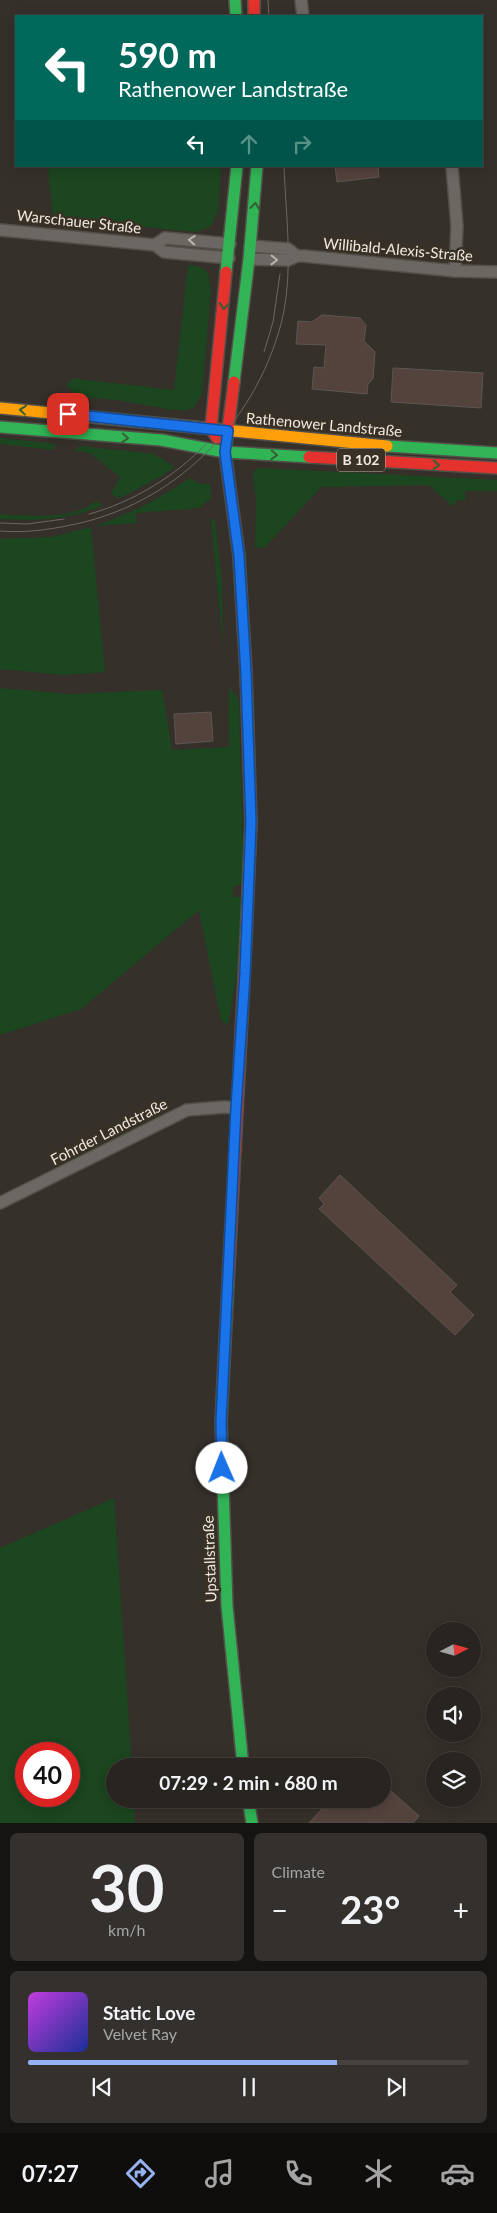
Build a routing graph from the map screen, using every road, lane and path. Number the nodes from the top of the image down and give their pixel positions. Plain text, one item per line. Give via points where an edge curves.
1 (234, 0) edge
2 (254, 0) edge
3 (301, 0) edge
4 (236, 15) edge
5 (254, 15) edge
6 (302, 15) edge
7 (237, 167) edge
8 (257, 167) edge
9 (452, 167) edge
10 (0, 230) edge
11 (230, 244) junction
12 (155, 245) junction
13 (250, 246) junction
14 (297, 256) junction
15 (229, 258) junction
16 (249, 259) junction
17 (455, 271) junction
18 (497, 272) edge
19 (0, 408) edge
20 (0, 427) edge
21 (211, 428) junction
22 (228, 431) junction
23 (225, 452) junction
24 (497, 453) edge
25 (497, 468) edge
26 (236, 1108) junction
27 (0, 1203) edge
28 (242, 1758) edge
29 (250, 1808) edge
30 (252, 1823) edge

1 - 4 street
2 - 5 street
3 - 6 street
7 - 11 street
13 -> 8 street, Upstallstraße
9 - 17 street via 458,226
10 - 12 street, Warschauer Straße
11 -> 12 street, Warschauer Straße via 165,238
11 - 13 street
11 - 15 street
12 - 15 street, Warschauer Straße via 164,252
13 - 14 street, Willibald-Alexis-Straße via 288,250
13 - 16 street, Upstallstraße
16 -> 14 street, Willibald-Alexis-Straße via 288,260
14 - 17 street, Willibald-Alexis-Straße
15 - 16 street
15 -> 21 street
16 - 22 street, Upstallstraße
17 - 18 street, Willibald-Alexis-Straße
21 -> 19 street, Rathenower Landstraße / B 102
20 -> 23 street, Rathenower Landstraße / B 102 via 161,440
21 - 22 street, Rathenower Landstraße / B 102
21 - 23 street, Upstallstraße
22 - 23 street, Upstallstraße
22 - 24 street, Rathenower Landstraße / B 102
23 -> 25 street, Rathenower Landstraße / B 102
23 - 26 street, Upstallstraße via 239,556 251,822
26 - 27 street, Fohrder Landstraße via 187,1110
26 - 28 street, Upstallstraße via 221,1422 227,1606
29 - 30 street

